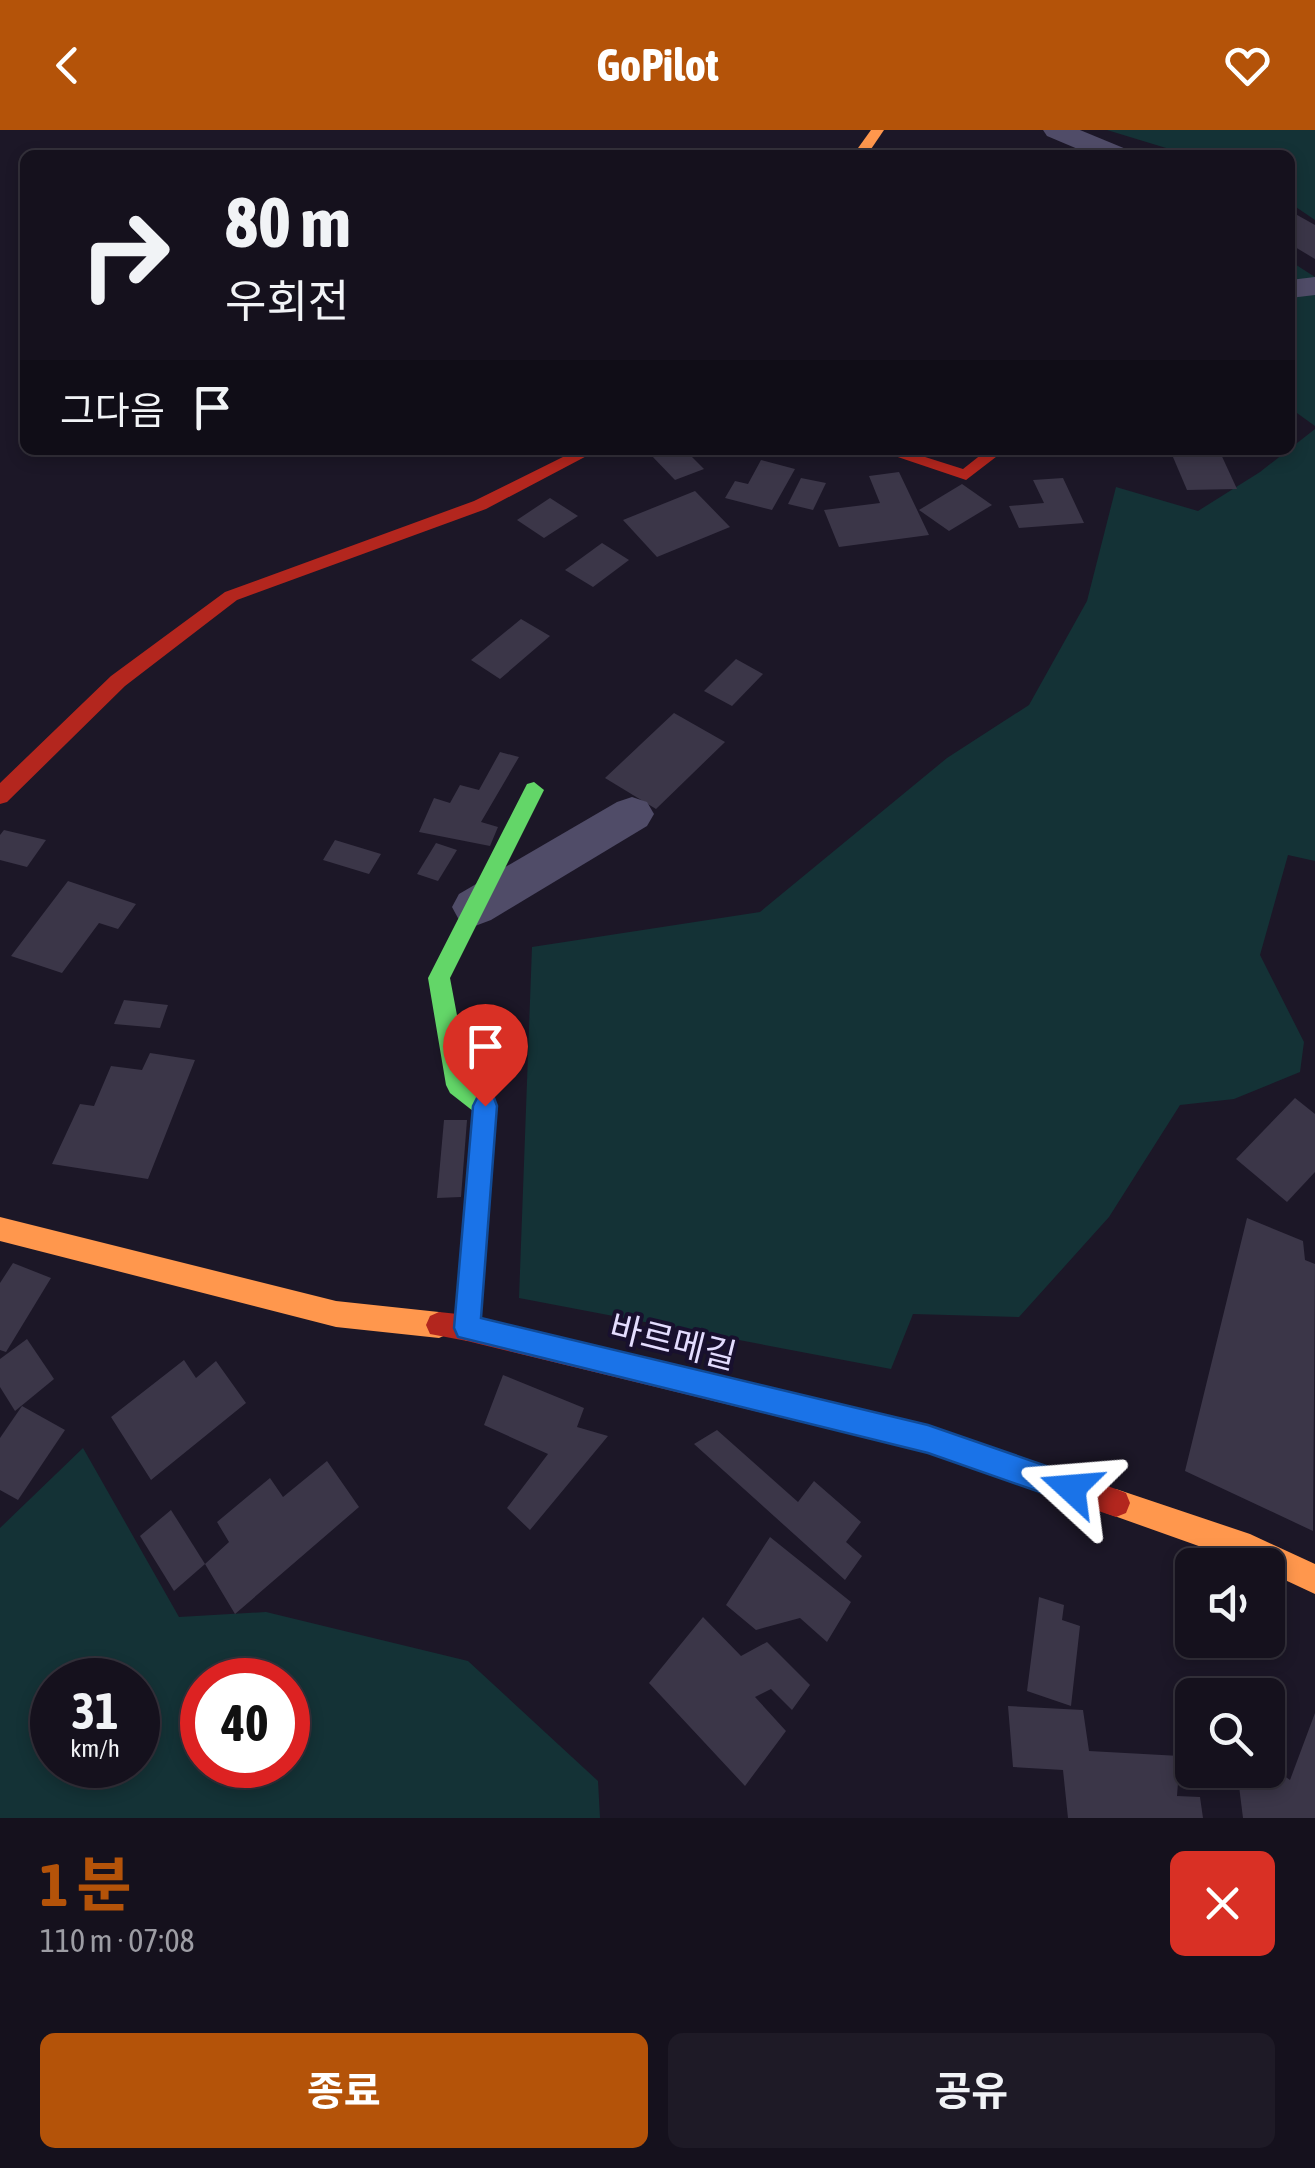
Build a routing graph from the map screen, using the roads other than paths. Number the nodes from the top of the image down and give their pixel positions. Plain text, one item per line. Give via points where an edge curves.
1 (1057, 130) edge
2 (1104, 150) edge
3 (580, 455) edge
4 (901, 455) edge
5 (991, 455) edge
6 (534, 790) dead end
7 (0, 796) edge
8 (632, 814) dead end
9 (475, 907) junction
10 (0, 1228) edge
11 (467, 1328) junction
12 (1315, 1579) edge

1 - 2 street
3 - 7 street via 480,505 231,596 118,681
4 - 5 street via 966,475
6 - 9 street
8 - 9 street
9 - 11 street via 439,978 458,1085 485,1106
10 - 11 street, 바르메길 via 336,1314
11 - 12 street, 바르메길 via 928,1439 1250,1550

